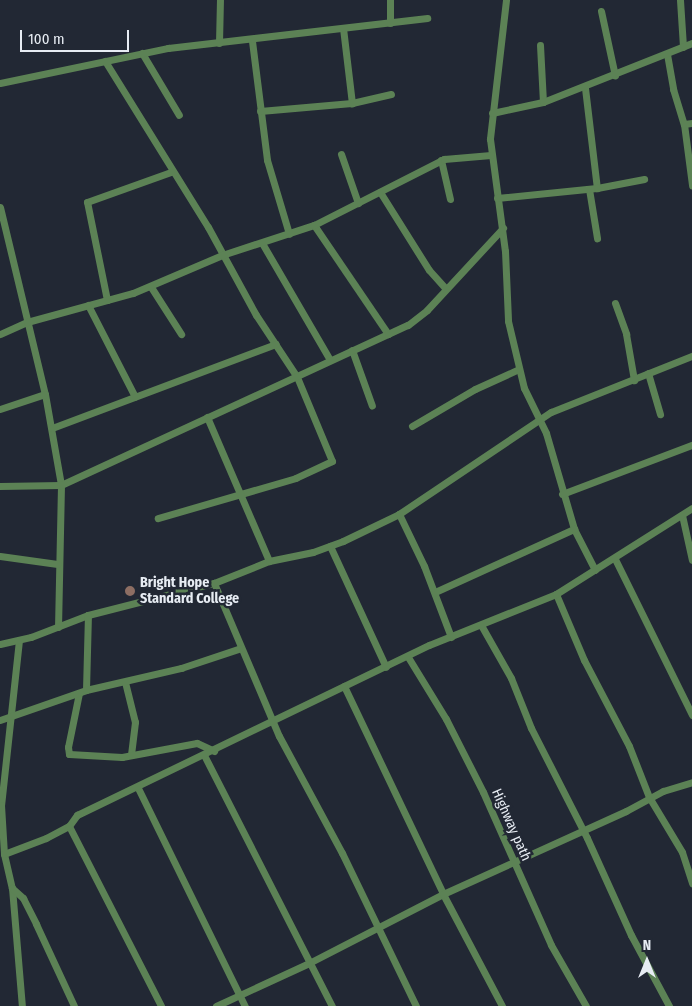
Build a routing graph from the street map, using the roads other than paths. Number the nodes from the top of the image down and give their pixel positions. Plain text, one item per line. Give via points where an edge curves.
1 (220, 0) edge
2 (390, 0) edge
3 (506, 0) edge
4 (680, 0) edge
5 (601, 11) dead end
6 (427, 18) dead end
7 (390, 23) junction
8 (343, 28) junction
9 (252, 41) junction
10 (220, 43) junction
11 (692, 43) edge
12 (540, 45) dead end
13 (683, 47) junction
14 (142, 53) junction
15 (667, 54) junction
16 (105, 61) junction
17 (615, 76) junction
18 (0, 83) edge
19 (585, 88) junction
20 (391, 94) dead end
21 (543, 102) junction
22 (352, 103) junction
23 (260, 111) junction
24 (492, 113) junction
25 (179, 115) dead end
26 (692, 123) edge
27 (684, 124) junction
28 (341, 154) dead end
29 (491, 155) junction
30 (441, 160) junction
31 (171, 172) junction
32 (644, 180) dead end
33 (692, 185) edge
34 (597, 188) junction
35 (589, 189) junction
36 (380, 192) junction
37 (497, 198) junction
38 (450, 199) dead end
39 (358, 204) junction
40 (0, 207) edge
41 (314, 225) junction
42 (503, 228) junction
43 (289, 234) junction
44 (597, 238) dead end
45 (262, 243) junction
46 (222, 255) junction
47 (151, 286) junction
48 (445, 288) junction
49 (108, 300) junction
50 (615, 303) dead end
51 (88, 306) junction
52 (27, 322) junction
53 (0, 334) edge
54 (181, 334) dead end
55 (388, 334) junction
56 (276, 344) junction
57 (352, 350) junction
58 (692, 356) edge
59 (330, 360) junction
60 (519, 370) junction
61 (648, 373) junction
62 (297, 377) junction
63 (634, 380) junction
64 (46, 394) junction
65 (135, 396) junction
66 (372, 406) dead end
67 (0, 408) edge
68 (660, 414) dead end
69 (207, 416) junction
70 (539, 421) junction
71 (412, 426) dead end
72 (52, 428) junction
73 (692, 445) edge
74 (61, 485) junction
75 (0, 486) edge
76 (238, 494) junction
77 (562, 494) junction
78 (692, 508) edge
79 (399, 514) junction
80 (682, 515) junction
81 (158, 518) dead end
82 (574, 529) junction
83 (330, 546) junction
84 (0, 556) edge
85 (615, 559) junction
86 (692, 560) edge
87 (268, 561) junction
88 (57, 564) junction
89 (595, 570) junction
90 (214, 582) junction
91 (435, 592) junction
92 (556, 594) junction
93 (88, 615) junction
94 (481, 625) junction
95 (58, 627) junction
96 (451, 637) junction
97 (18, 640) junction
98 (0, 644) edge
99 (241, 648) junction
100 (408, 657) junction
101 (386, 668) junction
102 (126, 682) junction
103 (111, 685) junction
104 (344, 686) junction
105 (125, 691) junction
106 (82, 692) junction
107 (692, 715) edge
108 (11, 718) junction
109 (0, 720) edge
110 (275, 721) junction
111 (214, 751) junction
112 (131, 755) junction
113 (204, 755) junction
114 (2, 774) edge
115 (692, 782) edge
116 (138, 788) junction
117 (649, 797) junction
118 (69, 826) junction
119 (581, 829) junction
120 (4, 854) junction
121 (513, 862) junction
122 (0, 874) edge
123 (9, 874) junction
124 (692, 883) edge
125 (12, 888) junction
126 (443, 894) junction
127 (377, 926) junction
128 (309, 963) junction
129 (239, 994) junction
130 (22, 1006) edge
131 (74, 1006) edge
132 (161, 1006) edge
133 (216, 1006) edge
134 (245, 1006) edge
135 (332, 1006) edge
136 (416, 1006) edge
137 (502, 1006) edge
138 (586, 1006) edge
139 (669, 1006) edge

1 - 10 street
2 - 7 street
3 - 24 street
4 - 13 street
5 - 17 street
6 - 7 street
7 - 8 street
8 - 9 street
8 - 22 street
9 - 10 street
9 - 23 street
10 - 14 street
11 - 13 street
12 - 21 street
13 - 15 street
14 - 16 street
14 - 25 street
15 - 17 street
15 - 27 street
16 - 18 street
16 - 31 street
17 - 19 street
19 - 21 street
19 - 34 street
20 - 22 street
21 - 24 street
22 - 23 street
23 - 43 street via 269,169
24 - 29 street
26 - 27 street
27 - 33 street
28 - 39 street
29 - 30 street
29 - 37 street
30 - 36 street
30 - 38 street
31 - 46 street via 208,227
31 - 49 street via 87,202
32 - 34 street
34 - 35 street
35 - 37 street
35 - 44 street
36 - 39 street
36 - 48 street via 429,270
37 - 42 street
39 - 41 street
40 - 52 street via 24,297
41 - 43 street
41 - 55 street
42 - 48 street
42 - 60 street via 508,321
43 - 45 street
45 - 46 street
45 - 59 street
46 - 47 street
46 - 56 street
47 - 49 street
47 - 54 street
48 - 55 street via 418,319
49 - 51 street
50 - 63 street via 626,334
51 - 52 street
51 - 65 street
52 - 53 street
52 - 64 street
55 - 57 street
56 - 62 street
56 - 65 street
57 - 59 street
57 - 66 street
58 - 61 street
59 - 62 street
60 - 70 street
60 - 71 street via 475,389
61 - 63 street
61 - 68 street
62 - 69 street
62 - 76 street via 332,461 296,478
63 - 70 street via 551,412
64 - 67 street
64 - 72 street
65 - 72 street
69 - 74 street
69 - 76 street
70 - 77 street via 553,453
70 - 79 street
72 - 74 street
73 - 77 street
74 - 75 street
74 - 88 street
76 - 81 street
76 - 87 street
77 - 82 street
78 - 80 street
79 - 83 street
79 - 91 street
80 - 85 street
80 - 86 street
82 - 89 street
82 - 91 street
83 - 87 street
83 - 101 street
84 - 88 street
85 - 89 street
85 - 107 street
87 - 90 street
88 - 95 street
89 - 92 street
90 - 93 street
90 - 99 street
91 - 96 street
92 - 94 street via 518,606
92 - 117 street via 584,660 629,746
93 - 95 street
93 - 106 street
94 - 96 street
94 - 119 street via 510,678
95 - 97 street
96 - 100 street
97 - 98 street
97 - 108 street
99 - 102 street via 220,657
99 - 110 street
100 - 101 street
100 - 121 street, Highway path via 446,719
101 - 104 street
102 - 103 street
102 - 105 street
103 - 105 street
103 - 106 street
104 - 110 street
104 - 126 street
105 - 112 street via 135,722
106 - 108 street
106 - 112 street via 69,754
108 - 109 street
108 - 114 street
110 - 111 street
110 - 127 street via 279,736
111 - 112 street via 203,744 190,744
111 - 113 street
113 - 116 street
113 - 128 street
114 - 120 street
115 - 117 street
116 - 118 street via 76,815
116 - 129 street
117 - 119 street via 626,811
117 - 124 street via 678,843
118 - 120 street via 30,846
118 - 132 street
119 - 121 street
119 - 139 street via 630,935
120 - 123 street
121 - 126 street
121 - 138 street, Highway path via 551,945
122 - 123 street
123 - 125 street
125 - 130 street
125 - 131 street via 23,898
126 - 127 street
126 - 137 street
127 - 128 street
127 - 136 street
128 - 129 street
128 - 135 street
129 - 133 street
129 - 134 street

